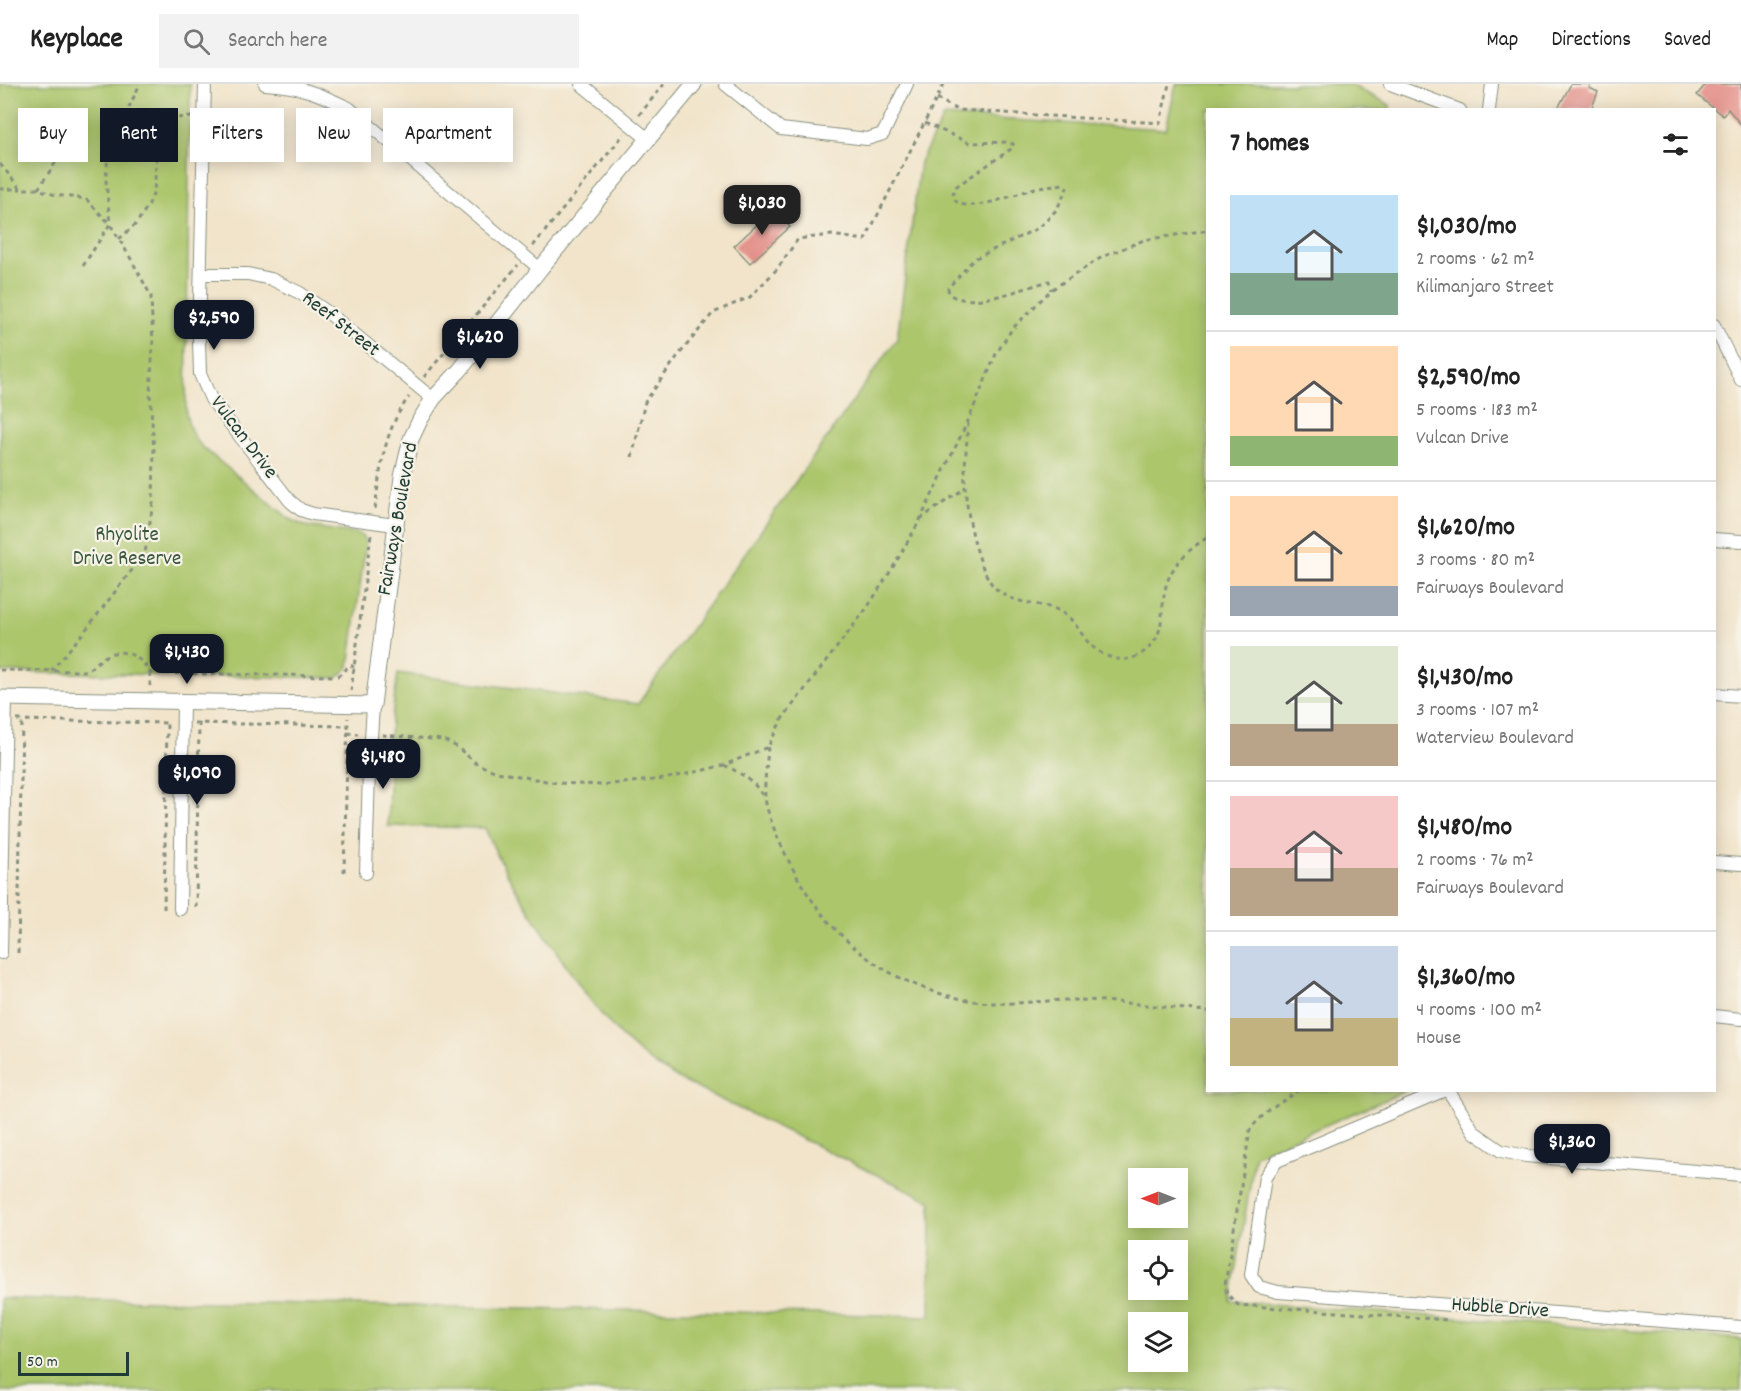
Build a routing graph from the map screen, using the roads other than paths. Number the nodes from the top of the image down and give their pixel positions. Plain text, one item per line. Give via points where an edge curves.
1 (205, 84) edge
2 (265, 84) edge
3 (581, 84) edge
4 (694, 84) edge
5 (725, 84) edge
6 (907, 84) edge
7 (1390, 84) edge
8 (1492, 84) edge
9 (1455, 108) edge
10 (1489, 108) edge
11 (649, 140) junction
12 (540, 269) junction
13 (201, 274) junction
14 (1716, 329) edge
15 (1741, 380) edge
16 (433, 399) junction
17 (395, 525) junction
18 (1716, 539) edge
19 (1741, 541) edge
20 (1716, 694) edge
21 (1741, 696) edge
22 (3, 698) edge
23 (183, 702) junction
24 (373, 705) junction
25 (1716, 862) edge
26 (1741, 864) edge
27 (366, 873) dead end
28 (180, 909) dead end
29 (1, 953) edge
30 (1716, 1016) edge
31 (1741, 1018) edge
32 (1442, 1092) edge
33 (1448, 1092) edge
34 (1741, 1175) edge
35 (1741, 1327) edge

1 - 13 street, Vulcan Drive
2 - 12 street via 314,91 349,108
3 - 11 street
4 - 11 street, Fairways Boulevard
5 - 6 street via 781,129 867,139 883,134
7 - 9 street
8 - 10 street
11 - 12 street, Fairways Boulevard
12 - 16 street, Fairways Boulevard
13 - 16 street, Reef Street via 248,274 271,279 300,293
13 - 17 street, Vulcan Drive via 200,374 211,399 301,510
14 - 15 street
16 - 17 street, Fairways Boulevard via 408,448
17 - 24 street, Fairways Boulevard
18 - 19 street
20 - 21 street
22 - 23 street
22 - 29 street
23 - 24 street
23 - 28 street
24 - 27 street, Fairways Boulevard
25 - 26 street
30 - 31 street
32 - 35 street, Hubble Drive via 1277,1161 1265,1177 1254,1253 1251,1275 1259,1287 1278,1292
33 - 34 street via 1474,1132 1501,1150 1526,1156

